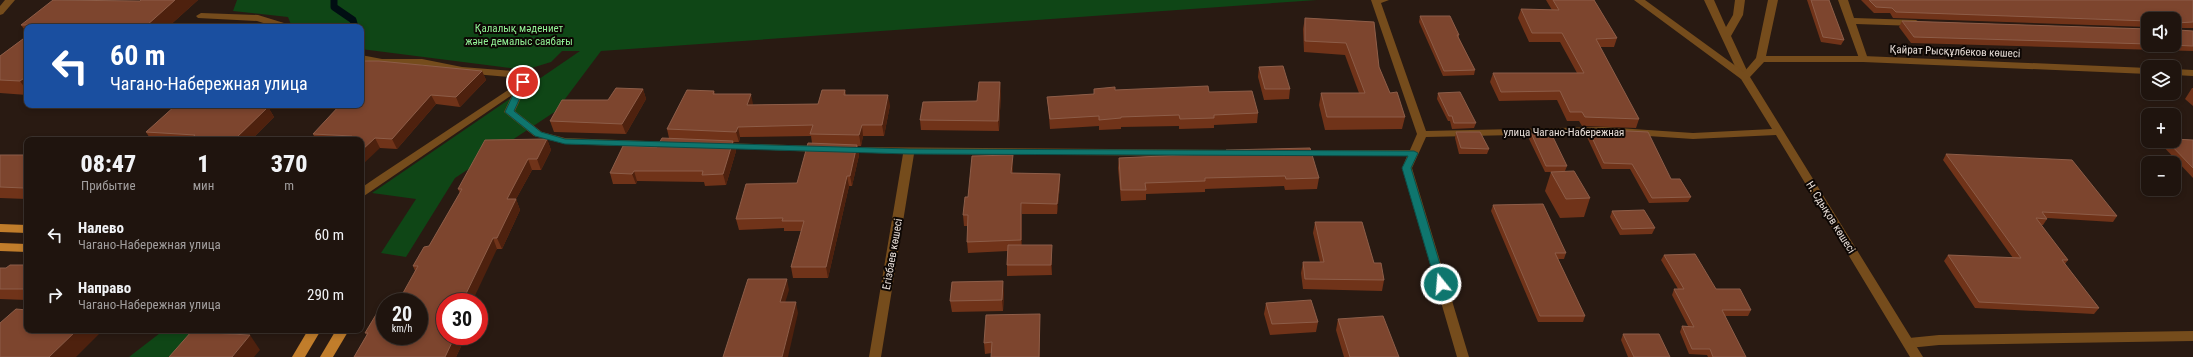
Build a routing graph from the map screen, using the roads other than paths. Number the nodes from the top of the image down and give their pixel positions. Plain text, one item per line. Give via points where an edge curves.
1 (10, 0) edge
2 (1376, 0) edge
3 (1384, 0) edge
4 (1639, 0) edge
5 (1709, 0) edge
6 (1740, 0) edge
7 (1773, 0) edge
8 (1843, 0) edge
9 (0, 12) edge
10 (201, 16) dead end
11 (1850, 21) junction
12 (1928, 23) edge
13 (278, 24) edge
14 (1726, 36) junction
15 (364, 59) edge
16 (1761, 59) junction
17 (1863, 59) junction
18 (2141, 71) edge
19 (2181, 72) edge
20 (2193, 73) edge
21 (1745, 77) junction
22 (523, 82) junction
23 (1778, 132) junction
24 (1422, 134) junction
25 (682, 145) edge
26 (706, 146) edge
27 (909, 152) junction
28 (1248, 153) edge
29 (1288, 153) edge
30 (1414, 153) junction
31 (364, 192) edge
32 (0, 228) edge
33 (24, 229) edge
34 (0, 247) edge
35 (24, 248) edge
36 (313, 333) edge
37 (341, 333) edge
38 (2193, 336) edge
39 (1909, 343) junction
40 (298, 357) edge
41 (326, 357) edge
42 (875, 357) edge
43 (1463, 357) edge
44 (1917, 357) edge

1 - 9 street
2 - 3 street
2 - 24 street
4 - 21 street
5 - 14 street, Н. Сдықов көшесі
6 - 14 street via 1738,15
7 - 16 street
8 - 11 street
10 - 13 street via 258,18
11 - 12 street
11 - 17 street
14 - 21 street, Н. Сдықов көшесі
15 - 22 street via 382,62 422,62 462,70 512,74
16 - 17 street, Қайрат Рысқұлбеков көшесі
16 - 21 street
17 - 18 street, Қайрат Рысқұлбеков көшесі
19 - 20 street
21 - 23 street, Н. Сдықов көшесі
22 - 25 street via 509,112 538,134 565,142
22 - 31 street via 479,115 408,158
23 - 24 street, улица Чагано-Набережная via 1694,136 1603,130
23 - 39 street, Н. Сдықов көшесі
24 - 30 street
26 - 27 street
27 - 28 street
27 - 42 street, Егізбаев көшесі
29 - 30 street
30 - 43 street via 1407,168
32 - 33 main road
34 - 35 main road
36 - 40 main road
37 - 41 main road
38 - 39 street via 1939,340
39 - 44 street, Н. Сдықов көшесі

